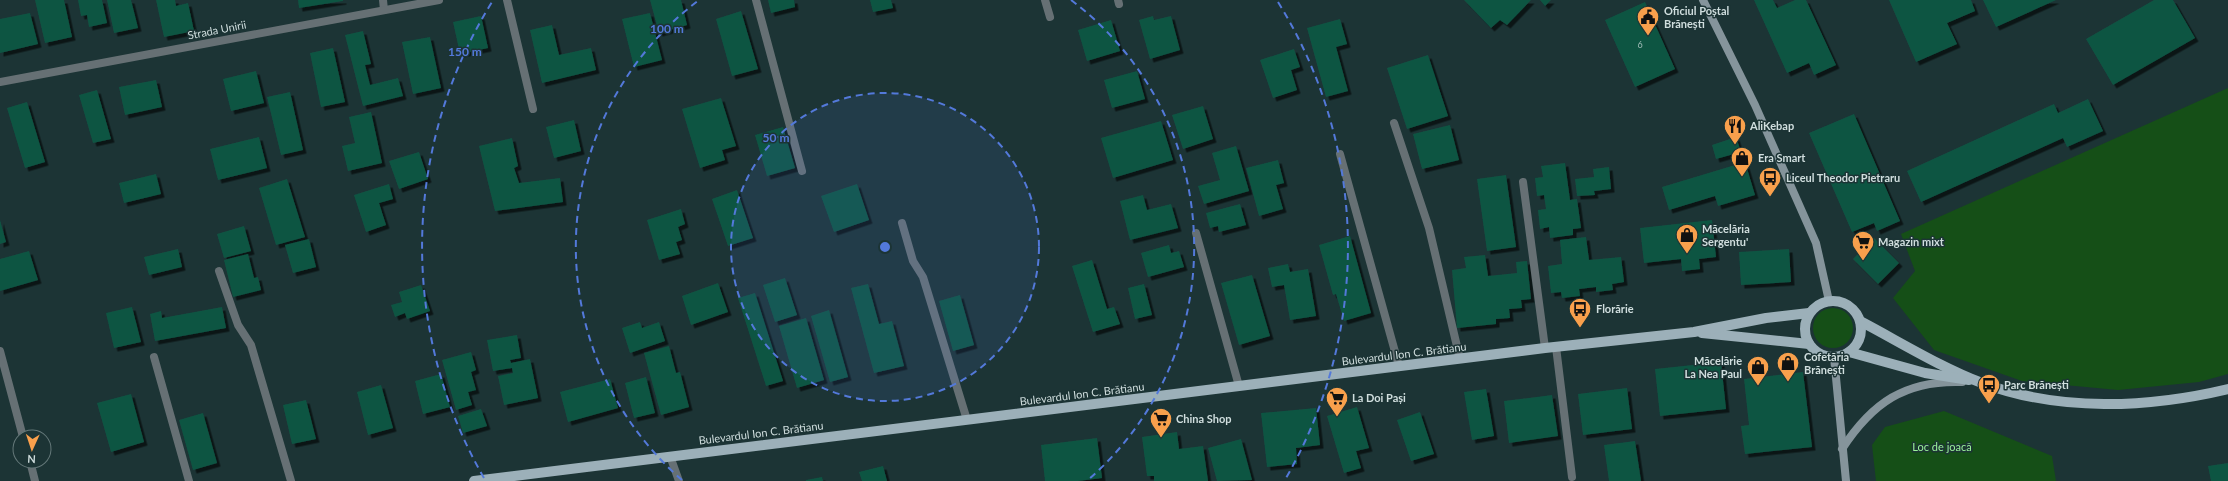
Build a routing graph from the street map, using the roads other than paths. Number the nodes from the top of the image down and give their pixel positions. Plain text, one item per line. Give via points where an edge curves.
1 (383, 0) edge
2 (439, 0) edge
3 (507, 0) edge
4 (756, 0) edge
5 (1045, 0) edge
6 (1703, 0) edge
7 (384, 10) junction
8 (1050, 17) dead end
9 (0, 82) edge
10 (533, 109) dead end
11 (1394, 123) dead end
12 (1340, 154) dead end
13 (802, 171) dead end
14 (1523, 182) dead end
15 (902, 223) dead end
16 (1196, 232) dead end
17 (219, 271) dead end
18 (1829, 301) junction
19 (1809, 313) junction
20 (1860, 321) junction
21 (1694, 332) junction
22 (1809, 344) junction
23 (1556, 347) junction
24 (1545, 348) junction
25 (0, 351) edge
26 (1849, 352) junction
27 (154, 357) dead end
28 (1834, 357) junction
29 (1460, 359) junction
30 (1399, 366) junction
31 (1981, 382) junction
32 (1239, 386) junction
33 (2228, 389) edge
34 (967, 420) junction
35 (21, 429) edge
36 (1842, 449) junction
37 (670, 456) junction
38 (32, 469) edge
39 (1572, 477) dead end
40 (35, 481) edge
41 (189, 481) edge
42 (290, 481) edge
43 (474, 481) edge
44 (678, 481) edge
45 (1846, 481) edge

1 - 7 street
2 - 7 street, Strada Unirii
3 - 10 street
4 - 13 street
5 - 8 street
6 - 18 main road via 1755,105 1816,243
7 - 9 street, Strada Unirii
11 - 29 street via 1429,228
12 - 30 street
14 - 24 street
15 - 34 street via 913,261 923,277
16 - 32 street
17 - 42 street via 238,326 251,345
18 - 19 main road via 1821,303
18 - 20 main road via 1837,301 1852,308
19 - 21 main road, Bulevardul Ion C. Brătianu via 1766,318
19 - 22 main road via 1804,328
20 - 26 main road via 1859,338
20 - 31 main road
21 - 22 main road, Bulevardul Ion C. Brătianu
21 - 23 main road, Bulevardul Ion C. Brătianu
22 - 28 main road via 1820,354
23 - 24 main road, Bulevardul Ion C. Brătianu
23 - 39 street
24 - 29 main road, Bulevardul Ion C. Brătianu
25 - 35 street
26 - 28 main road
26 - 31 main road via 1925,373
27 - 41 street
28 - 36 main road
29 - 30 main road, Bulevardul Ion C. Brătianu
30 - 32 main road, Bulevardul Ion C. Brătianu
31 - 33 main road via 2040,397 2102,404 2180,399
31 - 36 main road via 1934,384 1911,389 1890,398 1874,408 1856,427
32 - 34 main road, Bulevardul Ion C. Brătianu
34 - 37 main road, Bulevardul Ion C. Brătianu
36 - 45 main road
37 - 43 main road, Bulevardul Ion C. Brătianu
37 - 44 street
38 - 40 street

